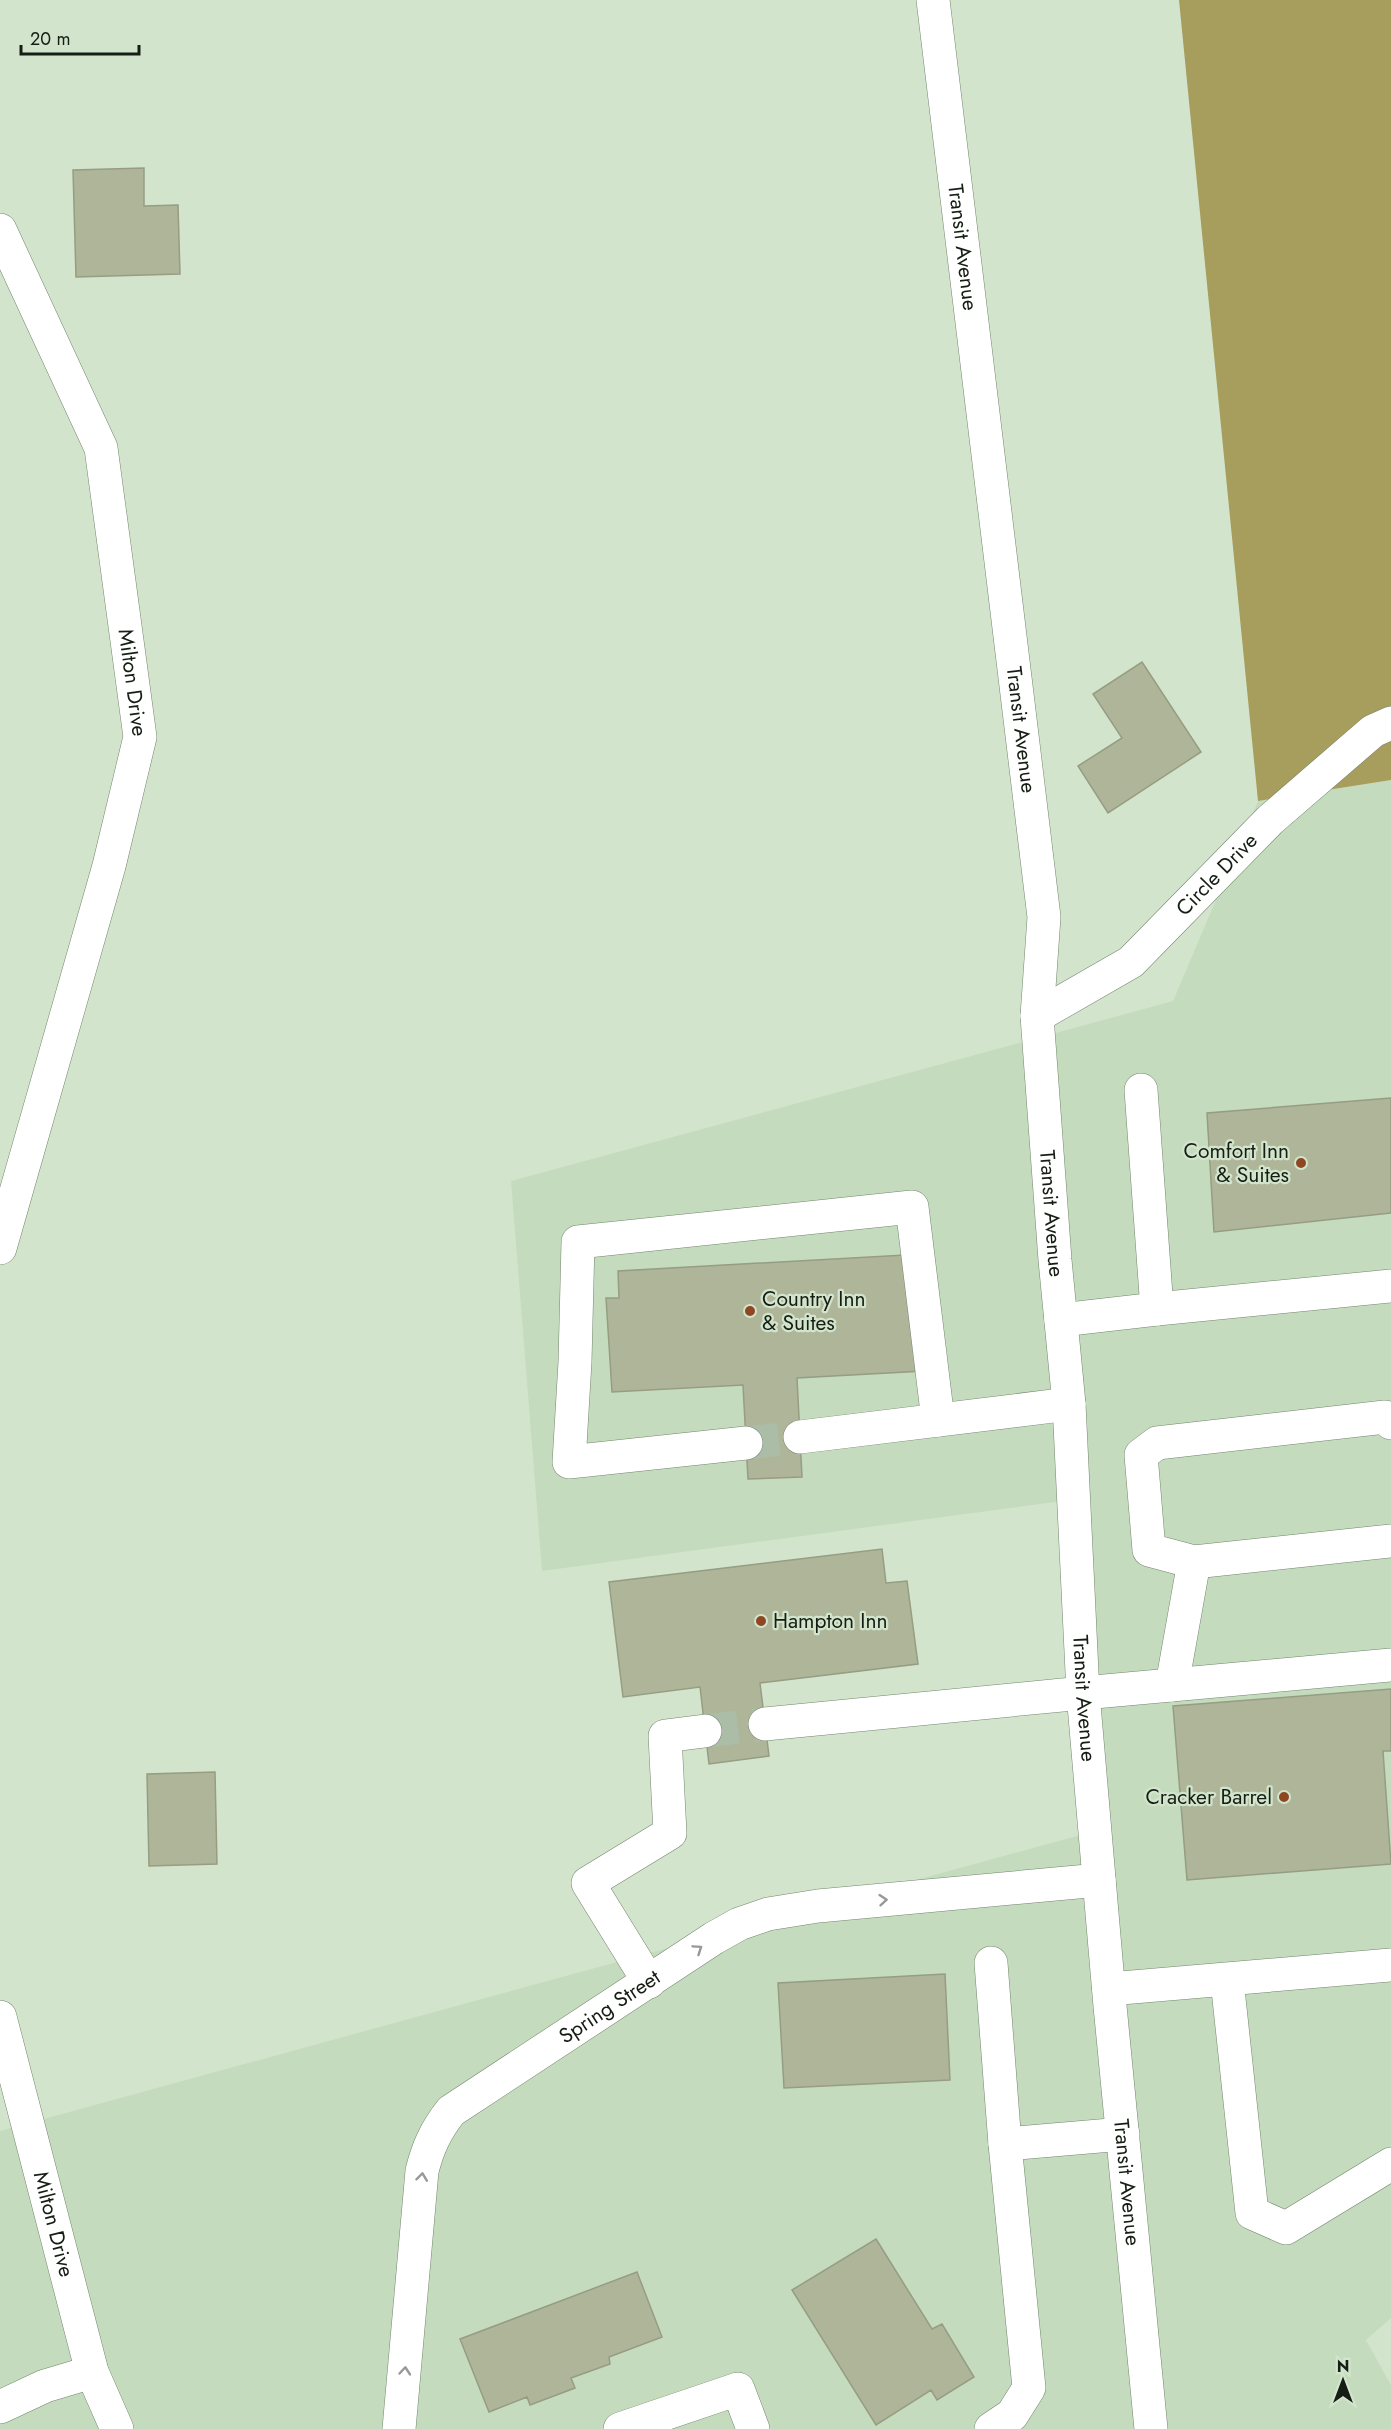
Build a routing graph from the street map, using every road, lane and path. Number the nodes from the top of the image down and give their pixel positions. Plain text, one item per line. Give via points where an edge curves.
1 (933, 0) edge
2 (0, 230) edge
3 (1391, 723) edge
4 (1037, 1017) junction
5 (1141, 1090) dead end
6 (0, 1248) edge
7 (1391, 1286) edge
8 (1156, 1310) junction
9 (1061, 1320) junction
10 (1069, 1404) junction
11 (938, 1420) junction
12 (1391, 1424) edge
13 (800, 1437) tunnel mouth
14 (746, 1443) tunnel mouth
15 (1391, 1540) edge
16 (1194, 1562) junction
17 (1391, 1665) edge
18 (1172, 1685) junction
19 (1083, 1693) junction
20 (765, 1724) tunnel mouth
21 (705, 1731) tunnel mouth
22 (1099, 1880) junction
23 (992, 1963) dead end
24 (1391, 1965) edge
25 (1227, 1980) junction
26 (649, 1982) junction
27 (1109, 1989) junction
28 (0, 2017) edge
29 (1123, 2134) junction
30 (1005, 2144) junction
31 (1391, 2164) edge
32 (92, 2372) junction
33 (0, 2407) edge
34 (117, 2429) edge
35 (399, 2429) edge
36 (620, 2429) edge
37 (753, 2429) edge
38 (991, 2429) edge
39 (1151, 2429) edge

1 - 4 street, Transit Avenue via 1044,917
2 - 6 street, Milton Drive via 101,448 140,737 109,866
3 - 4 street, Circle Drive via 1373,731 1270,820 1131,962
4 - 9 street, Transit Avenue
5 - 8 street
7 - 8 street
8 - 9 street
9 - 10 street, Transit Avenue
10 - 11 street
10 - 19 street, Transit Avenue
11 - 13 street
11 - 14 street via 912,1207 578,1242 569,1462
12 - 16 street via 1385,1417 1157,1443 1141,1455 1149,1550
15 - 16 street
16 - 18 street
17 - 18 street
18 - 19 street
19 - 20 street
19 - 22 street, Transit Avenue
21 - 26 street via 665,1736 670,1833 588,1883
26 -> 22 street, Spring Street via 714,1938 768,1914
22 - 27 street, Transit Avenue
23 - 30 street
24 - 25 street
25 - 27 street
25 - 31 street via 1252,2213 1286,2228
35 -> 26 street, Spring Street via 422,2171 436,2130 468,2098
27 - 29 street, Transit Avenue
28 - 32 street, Milton Drive
29 - 30 street
29 - 39 street, Transit Avenue
30 - 38 street via 1029,2388 1012,2415
32 - 33 street via 45,2386
32 - 34 street, Milton Drive
36 - 37 street via 738,2389

